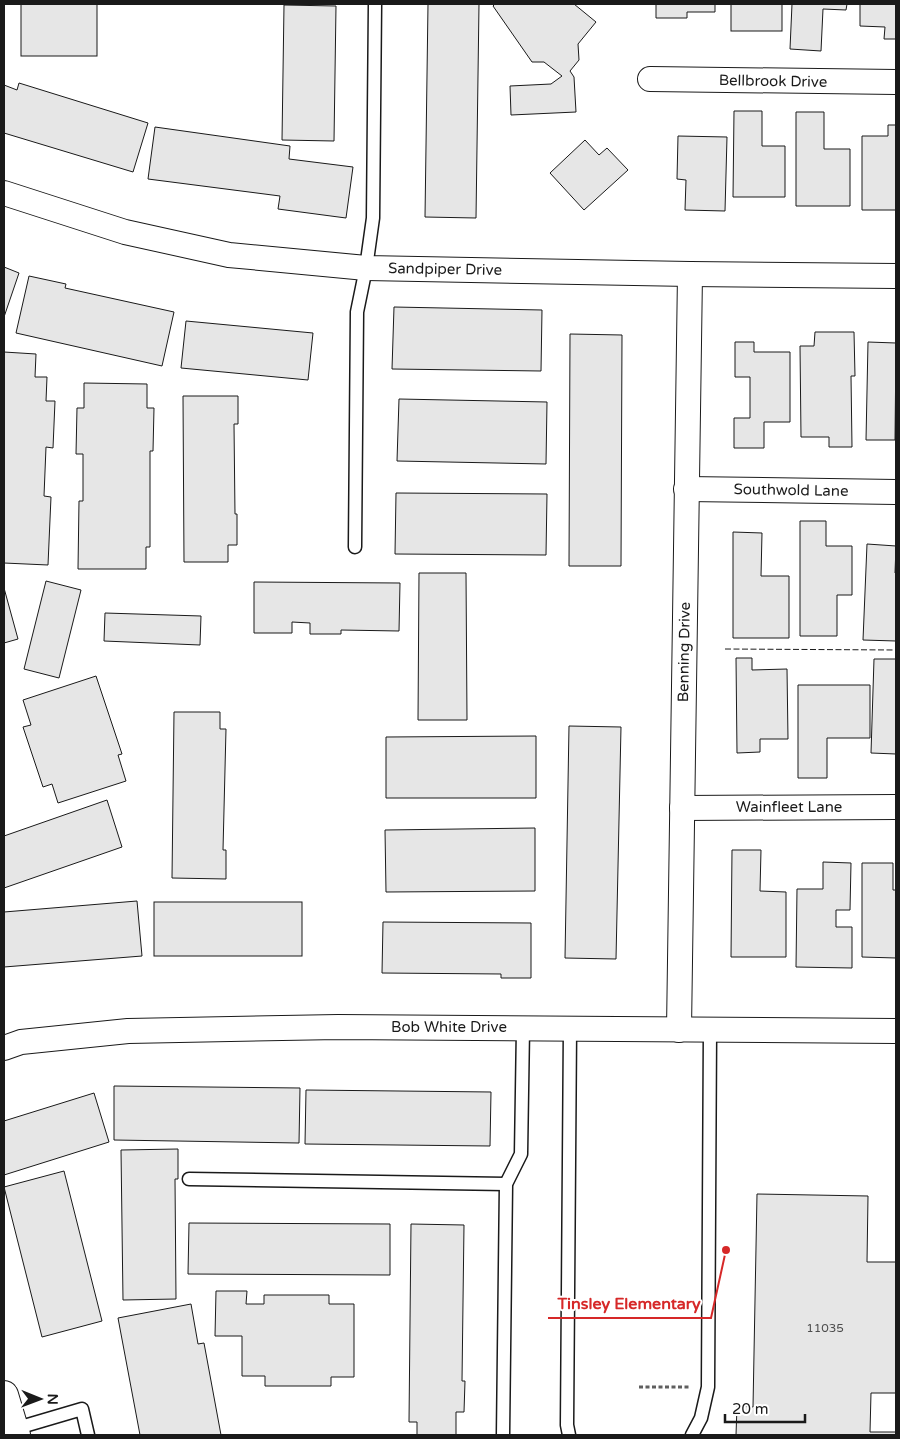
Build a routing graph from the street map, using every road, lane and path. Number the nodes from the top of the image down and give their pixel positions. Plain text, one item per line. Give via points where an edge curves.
1 (375, 4) edge
2 (650, 79) dead end
3 (896, 82) edge
4 (4, 193) edge
5 (366, 268) junction
6 (690, 274) junction
7 (896, 276) edge
8 (686, 489) junction
9 (896, 492) edge
10 (355, 547) dead end
11 (896, 807) edge
12 (682, 808) junction
13 (523, 1028) junction
14 (570, 1028) junction
15 (679, 1030) junction
16 (710, 1030) junction
17 (896, 1031) edge
18 (4, 1048) edge
19 (189, 1179) dead end
20 (506, 1184) junction
21 (639, 1387) dead end
22 (680, 1387) dead end
23 (4, 1395) edge
24 (11, 1432) edge
25 (88, 1435) edge
26 (503, 1435) edge
27 (569, 1435) edge
28 (692, 1435) edge

1 - 5 lane via 373,218
2 - 3 street, Bellbrook Drive
4 - 5 street, Sandpiper Drive via 125,232 229,256
5 - 6 street, Sandpiper Drive
5 - 10 lane via 357,312
6 - 7 street, Sandpiper Drive
6 - 8 street, Benning Drive
8 - 9 street, Southwold Lane
8 - 12 street, Benning Drive
11 - 12 street, Wainfleet Lane
12 - 15 street, Benning Drive
13 - 14 street, Bob White Drive
13 - 18 street, Bob White Drive via 128,1031 21,1042
13 - 20 lane via 521,1154
14 - 15 street, Bob White Drive
14 - 27 lane
15 - 16 street, Bob White Drive
16 - 17 street, Bob White Drive
16 - 28 lane via 708,1388 701,1418
19 - 20 lane
20 - 26 lane
21 - 22 path
23 - 24 main road
24 - 25 lane via 82,1409

